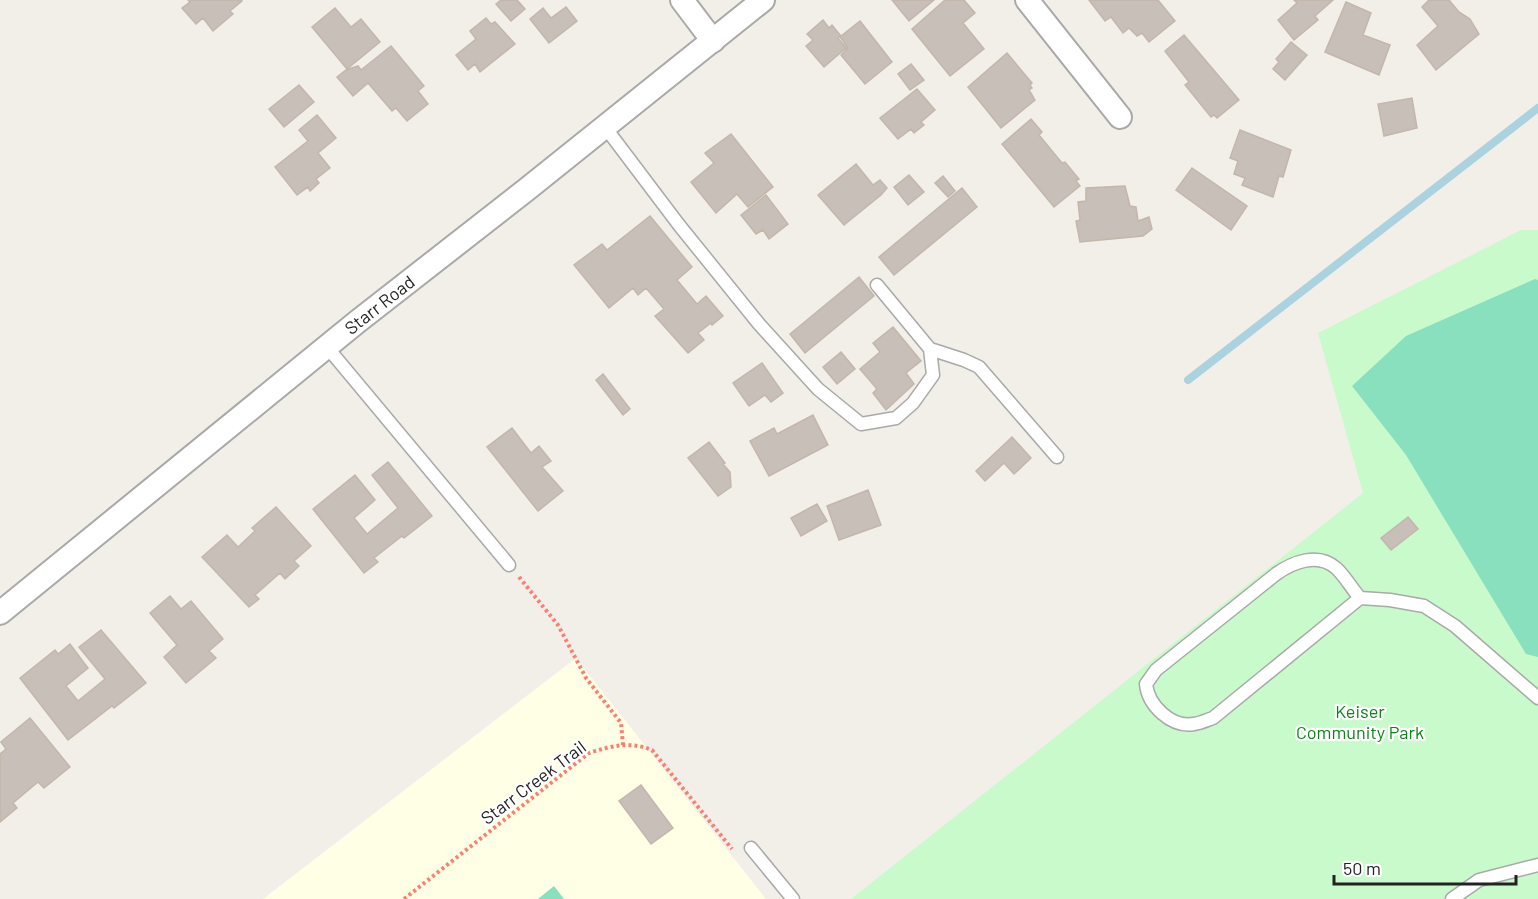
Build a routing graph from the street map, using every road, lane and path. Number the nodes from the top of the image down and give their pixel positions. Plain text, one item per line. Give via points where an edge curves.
1 (682, 0) edge
2 (763, 0) edge
3 (1027, 0) edge
4 (713, 40) junction
5 (1120, 117) dead end
6 (605, 127) junction
7 (877, 285) dead end
8 (327, 347) junction
9 (930, 349) junction
10 (1058, 457) dead end
11 (509, 565) joint
12 (1360, 598) junction
13 (0, 613) edge
14 (1538, 698) edge
15 (623, 745) junction
16 (751, 848) dead end
17 (736, 854) dead end
18 (1538, 865) edge
19 (404, 899) edge
20 (793, 899) edge
21 (1452, 899) edge

1 - 4 street
2 - 4 street, Starr Road
3 - 5 street
4 - 6 street, Starr Road
6 - 8 street, Starr Road
6 - 9 lane via 759,324 818,389 861,424 896,418 913,403 933,375
7 - 9 lane
8 - 11 lane
8 - 13 street, Starr Road
9 - 10 lane via 979,367
11 - 15 path via 558,626 586,678 621,723
12 - 12 lane via 1213,718 1193,724 1179,722 1155,708 1147,696 1146,684 1156,670 1292,563 1311,560 1336,567
12 - 14 lane via 1424,606 1455,626
15 - 17 path, Starr Creek Trail via 652,750
15 - 19 path, Starr Creek Trail via 589,753
16 - 20 lane
18 - 21 lane via 1479,880

